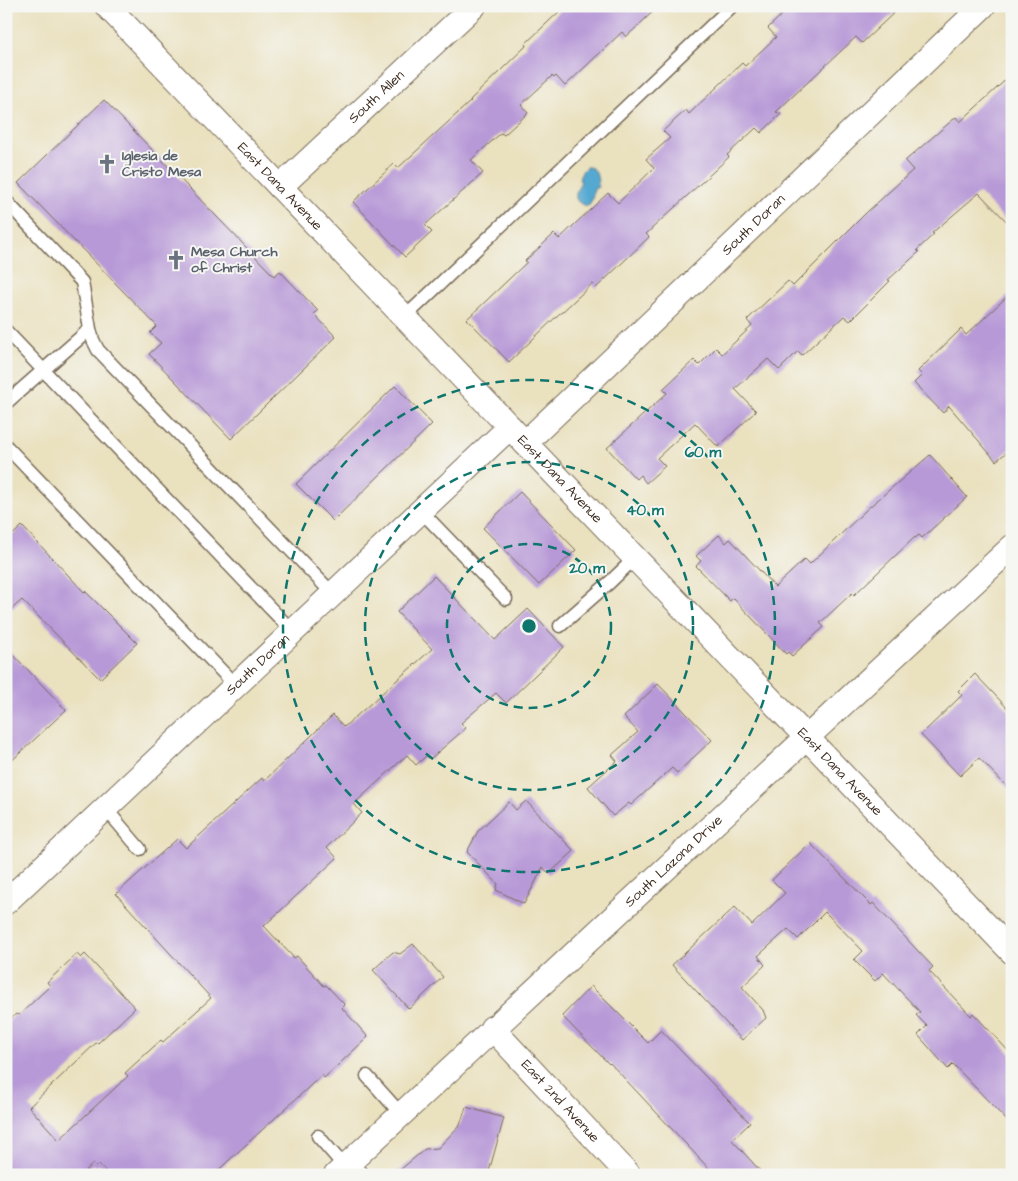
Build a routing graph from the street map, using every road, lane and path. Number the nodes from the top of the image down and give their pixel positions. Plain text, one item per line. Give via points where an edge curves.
1 (108, 6) edge
2 (474, 6) edge
3 (732, 6) edge
4 (983, 6) edge
5 (280, 187) junction
6 (6, 201) edge
7 (405, 318) junction
8 (90, 329) junction
9 (6, 331) edge
10 (44, 370) junction
11 (6, 403) edge
12 (518, 435) junction
13 (6, 446) edge
14 (421, 511) junction
15 (1012, 547) edge
16 (635, 558) junction
17 (333, 594) junction
18 (506, 599) dead end
19 (560, 626) dead end
20 (293, 632) junction
21 (236, 686) junction
22 (807, 738) junction
23 (106, 809) junction
24 (140, 849) dead end
25 (6, 902) edge
26 (1012, 952) edge
27 (492, 1028) junction
28 (367, 1076) dead end
29 (401, 1114) junction
30 (318, 1136) dead end
31 (349, 1169) edge
32 (629, 1175) edge

1 - 5 street, East Dana Avenue
2 - 5 street, South Allen
3 - 7 lane
4 - 12 street, South Doran
5 - 7 street, East Dana Avenue
6 - 8 lane via 82,282
7 - 12 street, East Dana Avenue
8 - 10 lane
8 - 17 lane via 98,350
9 - 10 lane
10 - 11 lane
10 - 20 lane
12 - 14 street, South Doran
12 - 16 street, East Dana Avenue
13 - 21 lane
14 - 17 street, South Doran
14 - 18 lane
15 - 22 street, South Lazona Drive
16 - 19 lane
16 - 22 street, East Dana Avenue
17 - 20 street, South Doran
20 - 21 street, South Doran
21 - 23 street, South Doran
22 - 26 street, East Dana Avenue
22 - 27 street, South Lazona Drive
23 - 24 lane
23 - 25 street, South Doran
27 - 29 street, South Lazona Drive
27 - 32 street, East 2nd Avenue
28 - 29 lane
29 - 31 street, South Lazona Drive
30 - 31 lane

